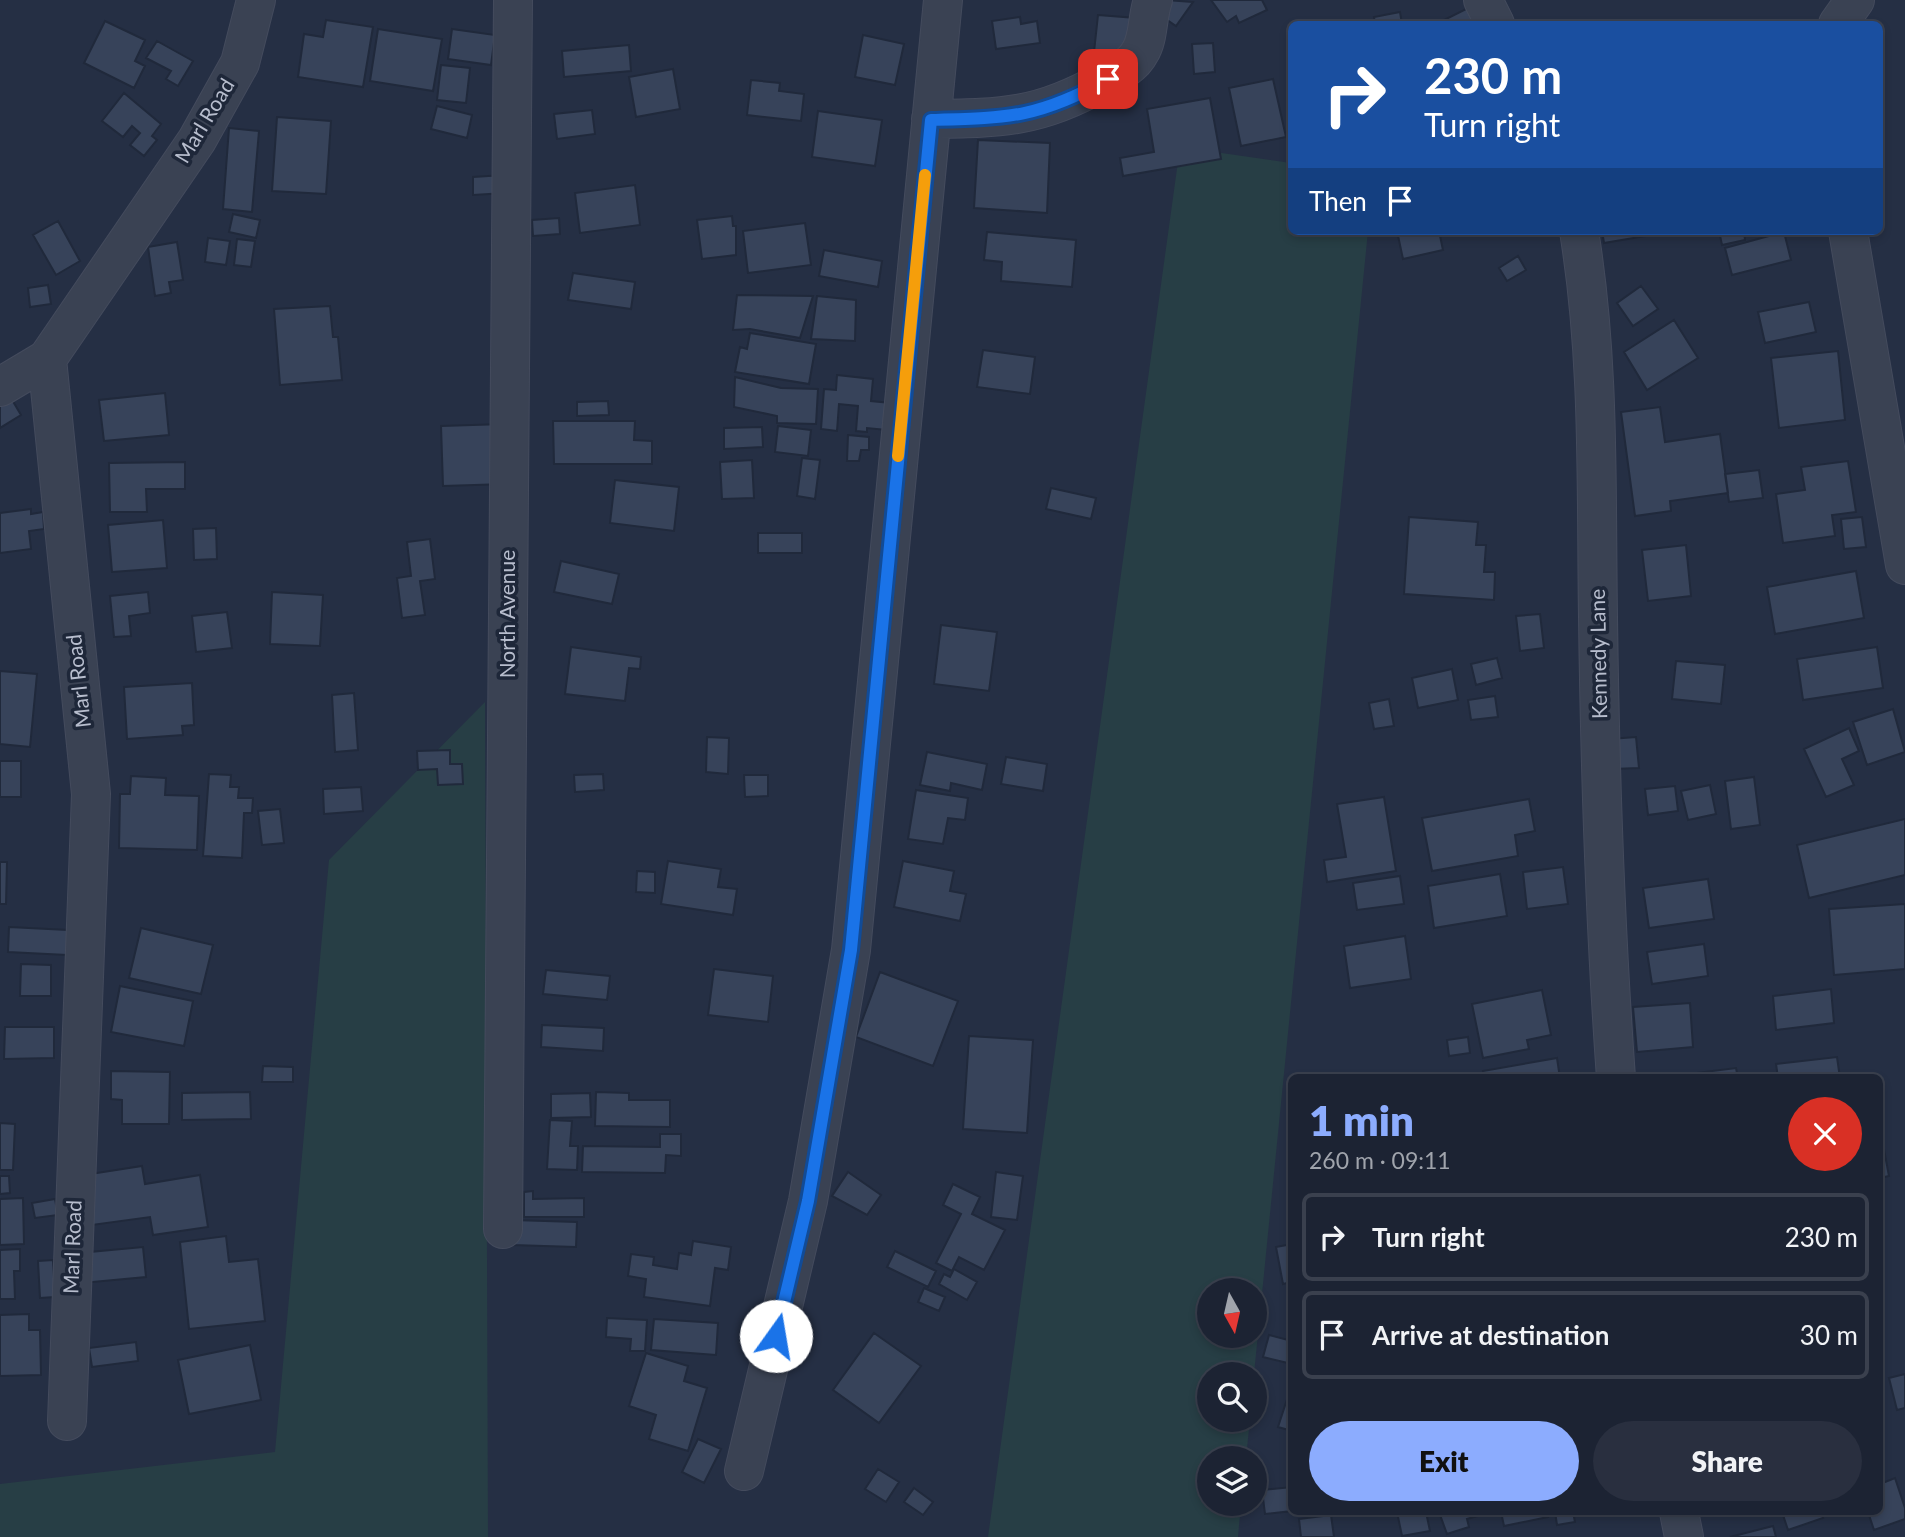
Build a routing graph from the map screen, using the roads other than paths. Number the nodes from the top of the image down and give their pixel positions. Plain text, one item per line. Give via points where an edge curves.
1 (256, 0) edge
2 (513, 0) edge
3 (943, 0) edge
4 (1153, 0) edge
5 (1483, 0) edge
6 (1855, 0) edge
7 (1494, 21) edge
8 (1840, 21) edge
9 (931, 120) junction
10 (1579, 235) edge
11 (1849, 235) edge
12 (47, 359) junction
13 (0, 387) edge
14 (1905, 565) edge
15 (1616, 1074) edge
16 (503, 1228) dead end
17 (67, 1421) dead end
18 (744, 1471) dead end
19 (1680, 1515) edge
20 (1684, 1537) edge

1 - 12 street, Marl Road via 240,63 197,140
2 - 16 street, North Avenue
3 - 9 street
4 - 9 street via 1140,52 1129,65 1079,96 1041,111 1004,118
5 - 7 street
6 - 8 street
9 - 18 street via 851,950 808,1201
10 - 15 street, Kennedy Lane via 1595,372 1600,787
11 - 14 street
12 - 13 street
12 - 17 street, Marl Road via 91,794
19 - 20 street

